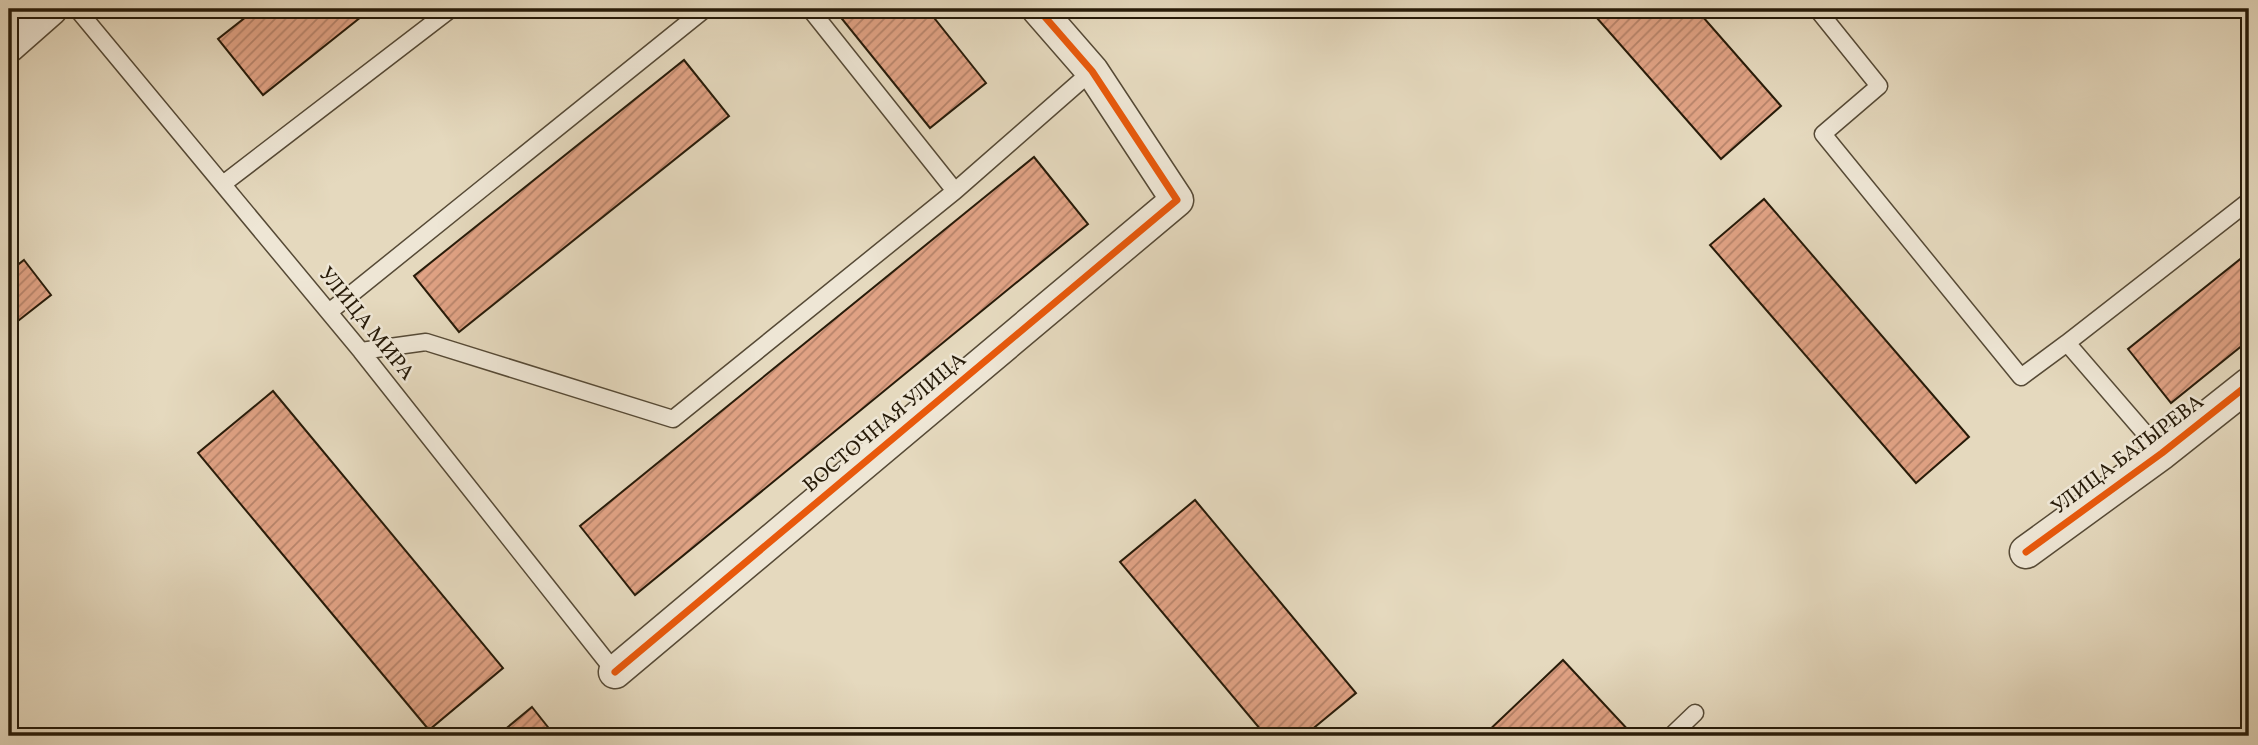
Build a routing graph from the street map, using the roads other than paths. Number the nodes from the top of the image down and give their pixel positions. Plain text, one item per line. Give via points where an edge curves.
1 (51, 9) edge
2 (77, 9) edge
3 (451, 9) edge
4 (705, 9) edge
5 (810, 9) edge
6 (1038, 9) edge
7 (1817, 9) edge
8 (9, 46) edge
9 (1092, 71) junction
10 (223, 184) junction
11 (955, 191) junction
12 (2249, 201) edge
13 (329, 312) junction
14 (2067, 343) junction
15 (361, 351) junction
16 (2249, 384) edge
17 (2162, 453) junction
18 (2026, 552) dead end
19 (615, 672) joint
20 (1695, 713) dead end
21 (1671, 736) edge

1 - 8 street
2 - 10 lane, УЛИЦА МИРА
3 - 10 lane
4 - 13 lane
5 - 11 lane
6 - 9 street
7 - 14 lane via 1879,86 1822,134 2021,377
9 - 11 lane
9 - 19 street, ВОСТОЧНАЯ УЛИЦА via 1177,200
10 - 13 lane, УЛИЦА МИРА
11 - 15 lane via 673,419 426,342
12 - 14 lane
13 - 15 lane, УЛИЦА МИРА
14 - 17 lane
15 - 19 lane, УЛИЦА МИРА
16 - 17 street, УЛИЦА БАТЫРЕВА
17 - 18 street, УЛИЦА БАТЫРЕВА
20 - 21 lane

